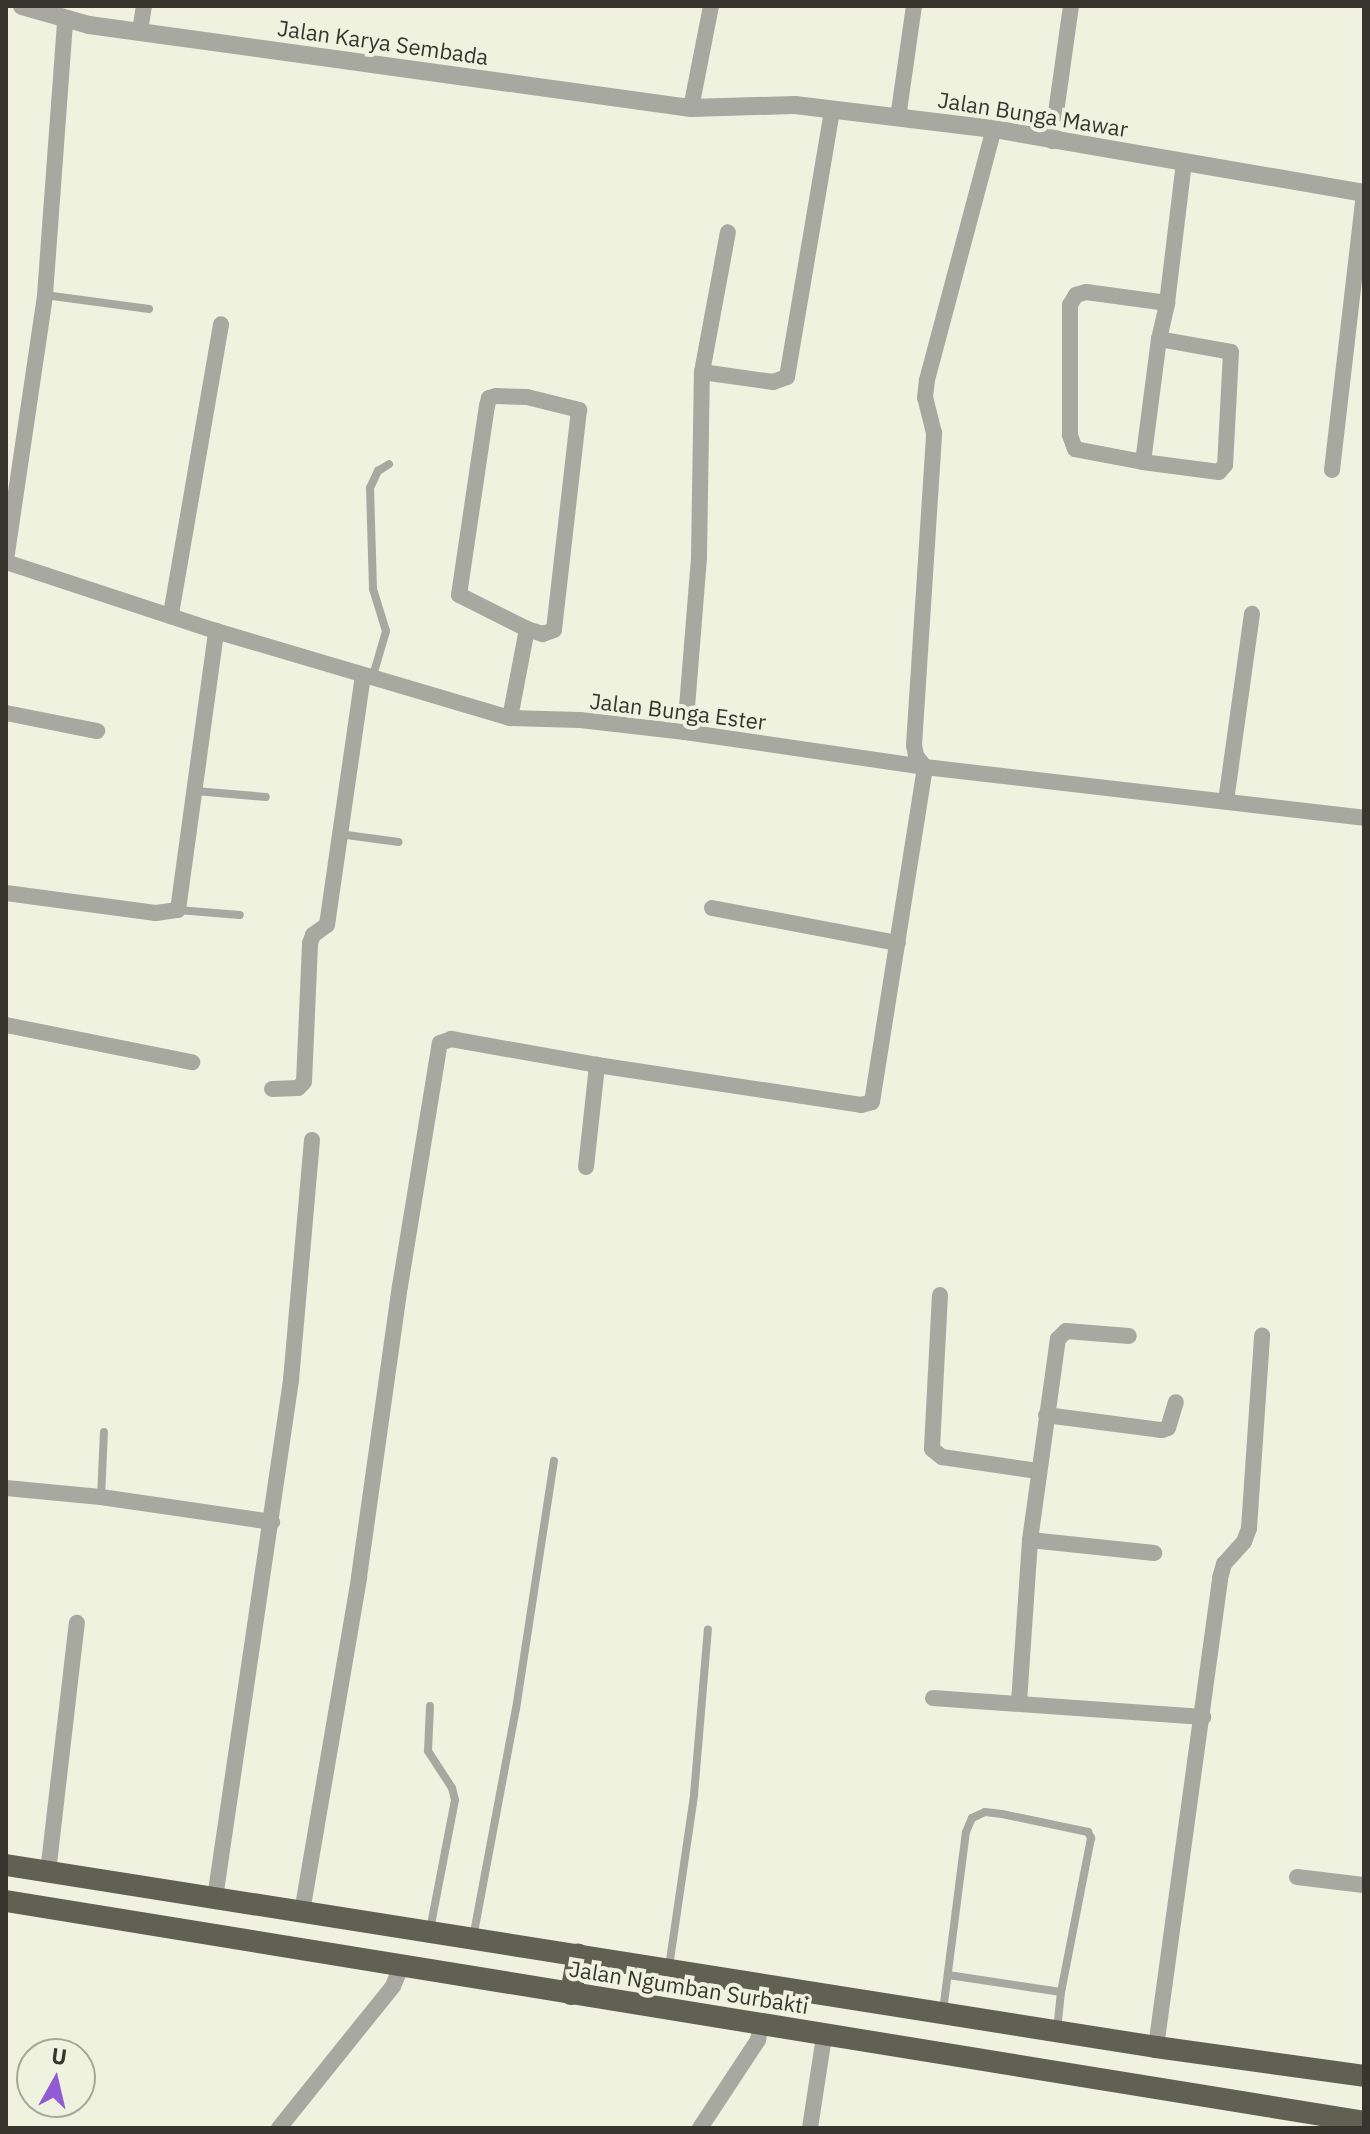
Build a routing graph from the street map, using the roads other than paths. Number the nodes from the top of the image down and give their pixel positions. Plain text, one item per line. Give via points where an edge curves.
1 (22, 6) edge
2 (144, 6) edge
3 (711, 6) edge
4 (914, 6) edge
5 (1071, 6) edge
6 (65, 20) junction
7 (140, 31) junction
8 (691, 108) junction
9 (832, 112) junction
10 (898, 118) junction
11 (994, 129) junction
12 (1052, 141) junction
13 (1184, 163) junction
14 (1364, 193) edge
15 (728, 232) dead end
16 (45, 295) junction
17 (1167, 303) junction
18 (149, 309) dead end
19 (221, 324) dead end
20 (1159, 339) junction
21 (702, 372) junction
22 (1143, 462) junction
23 (389, 464) dead end
24 (1332, 470) dead end
25 (6, 561) edge
26 (171, 614) junction
27 (1252, 614) dead end
28 (527, 629) junction
29 (216, 631) junction
30 (368, 678) junction
31 (6, 713) edge
32 (510, 718) junction
33 (97, 731) dead end
34 (685, 732) junction
35 (925, 767) junction
36 (194, 791) junction
37 (266, 797) dead end
38 (1226, 801) junction
39 (1364, 818) edge
40 (339, 834) junction
41 (398, 842) dead end
42 (6, 893) edge
43 (712, 908) dead end
44 (178, 910) junction
45 (240, 915) dead end
46 (898, 943) junction
47 (6, 1025) edge
48 (192, 1062) dead end
49 (597, 1065) junction
50 (272, 1089) dead end
51 (312, 1140) dead end
52 (586, 1167) dead end
53 (940, 1295) dead end
54 (1262, 1335) dead end
55 (1129, 1336) dead end
56 (1176, 1402) dead end
57 (1046, 1415) junction
58 (104, 1432) dead end
59 (554, 1461) dead end
60 (1038, 1471) junction
61 (6, 1488) edge
62 (101, 1497) junction
63 (272, 1522) junction
64 (1030, 1540) junction
65 (1154, 1553) dead end
66 (77, 1623) dead end
67 (708, 1630) dead end
68 (933, 1698) dead end
69 (1019, 1702) junction
70 (430, 1706) dead end
71 (1203, 1717) junction
72 (6, 1865) edge
73 (48, 1872) junction
74 (1297, 1877) dead end
75 (1364, 1885) edge
76 (215, 1898) junction
77 (6, 1901) edge
78 (302, 1912) junction
79 (430, 1932) junction
80 (473, 1939) junction
81 (578, 1955) junction
82 (401, 1967) junction
83 (668, 1969) junction
84 (948, 1975) junction
85 (1061, 1992) junction
86 (571, 1994) junction
87 (943, 2011) junction
88 (761, 2025) junction
89 (1057, 2030) junction
90 (824, 2036) junction
91 (1156, 2047) junction
92 (1364, 2076) edge
93 (1364, 2122) edge
94 (279, 2128) edge
95 (700, 2128) edge
96 (810, 2128) edge

1 - 6 street, Jalan Karya Sembada
2 - 7 street
3 - 8 street
4 - 10 street
5 - 12 street
6 - 7 street, Jalan Karya Sembada
6 - 16 street
7 - 8 street, Jalan Karya Sembada
8 - 9 street, Jalan Bunga Mawar via 795,105
9 - 10 street, Jalan Bunga Mawar
9 - 21 street via 787,377 773,382
10 - 11 street, Jalan Bunga Mawar
11 - 12 street, Jalan Bunga Mawar
11 - 35 street via 925,398 934,433 914,745
12 - 13 street, Jalan Bunga Mawar
13 - 14 street, Jalan Bunga Mawar
13 - 17 street
14 - 24 street
15 - 21 street
16 - 18 lane
16 - 25 street
17 - 20 street
17 - 22 street via 1086,292 1070,305 1072,443 1080,453
19 - 26 street
20 - 22 street
20 - 22 street via 1231,352 1225,465 1216,472
21 - 34 street via 699,557
23 - 30 lane via 378,471 370,488 373,595 386,631
25 - 26 street, Jalan Bunga Ester
26 - 29 street, Jalan Bunga Ester
27 - 38 street
28 - 28 street via 459,595 487,406 496,396 527,397 579,410 554,630 543,634
28 - 32 street
29 - 30 street, Jalan Bunga Ester
29 - 36 street
30 - 32 street, Jalan Bunga Ester
30 - 40 street
31 - 33 street
32 - 34 street, Jalan Bunga Ester
34 - 35 street, Jalan Bunga Ester
35 - 38 street, Jalan Bunga Ester
35 - 46 street
36 - 37 lane
36 - 44 street
38 - 39 street, Jalan Bunga Ester
40 - 41 lane
40 - 50 street via 327,925 310,943 304,1082 298,1088
42 - 44 street via 156,913
43 - 46 street
44 - 45 lane
46 - 49 street via 869,1105
47 - 48 street
49 - 52 street
49 - 78 street via 451,1039 439,1046
51 - 63 street via 291,1380
53 - 60 street via 932,1449 942,1457
54 - 71 street via 1249,1528 1224,1564
55 - 57 street via 1061,1333
56 - 57 street via 1168,1428 1162,1430
57 - 60 street
58 - 62 lane
59 - 80 lane
60 - 64 street
61 - 62 street
62 - 63 street
63 - 76 street
64 - 65 street
64 - 69 street
66 - 73 street
67 - 83 lane via 694,1795
68 - 69 street
69 - 71 street
70 - 79 lane via 428,1751 455,1800
71 - 91 street
72 - 73 highway, Jalan Ngumban Surbakti
73 - 76 highway, Jalan Ngumban Surbakti
74 - 75 street
76 - 78 highway, Jalan Ngumban Surbakti
77 - 82 highway, Jalan Ngumban Surbakti
78 - 79 highway, Jalan Ngumban Surbakti
79 - 80 highway, Jalan Ngumban Surbakti
80 - 81 highway, Jalan Ngumban Surbakti
81 - 83 highway, Jalan Ngumban Surbakti
81 - 86 highway
82 - 86 highway, Jalan Ngumban Surbakti
82 - 94 street via 393,1986
83 - 87 highway, Jalan Ngumban Surbakti
84 - 85 lane
84 - 85 lane via 966,1832 977,1813 1002,1814 1090,1834
84 - 87 lane
85 - 89 lane
86 - 88 highway, Jalan Ngumban Surbakti
87 - 89 highway, Jalan Ngumban Surbakti
88 - 90 highway, Jalan Ngumban Surbakti
88 - 95 street via 758,2040
89 - 91 highway, Jalan Ngumban Surbakti
90 - 93 highway, Jalan Ngumban Surbakti
90 - 96 street
91 - 92 highway, Jalan Ngumban Surbakti

